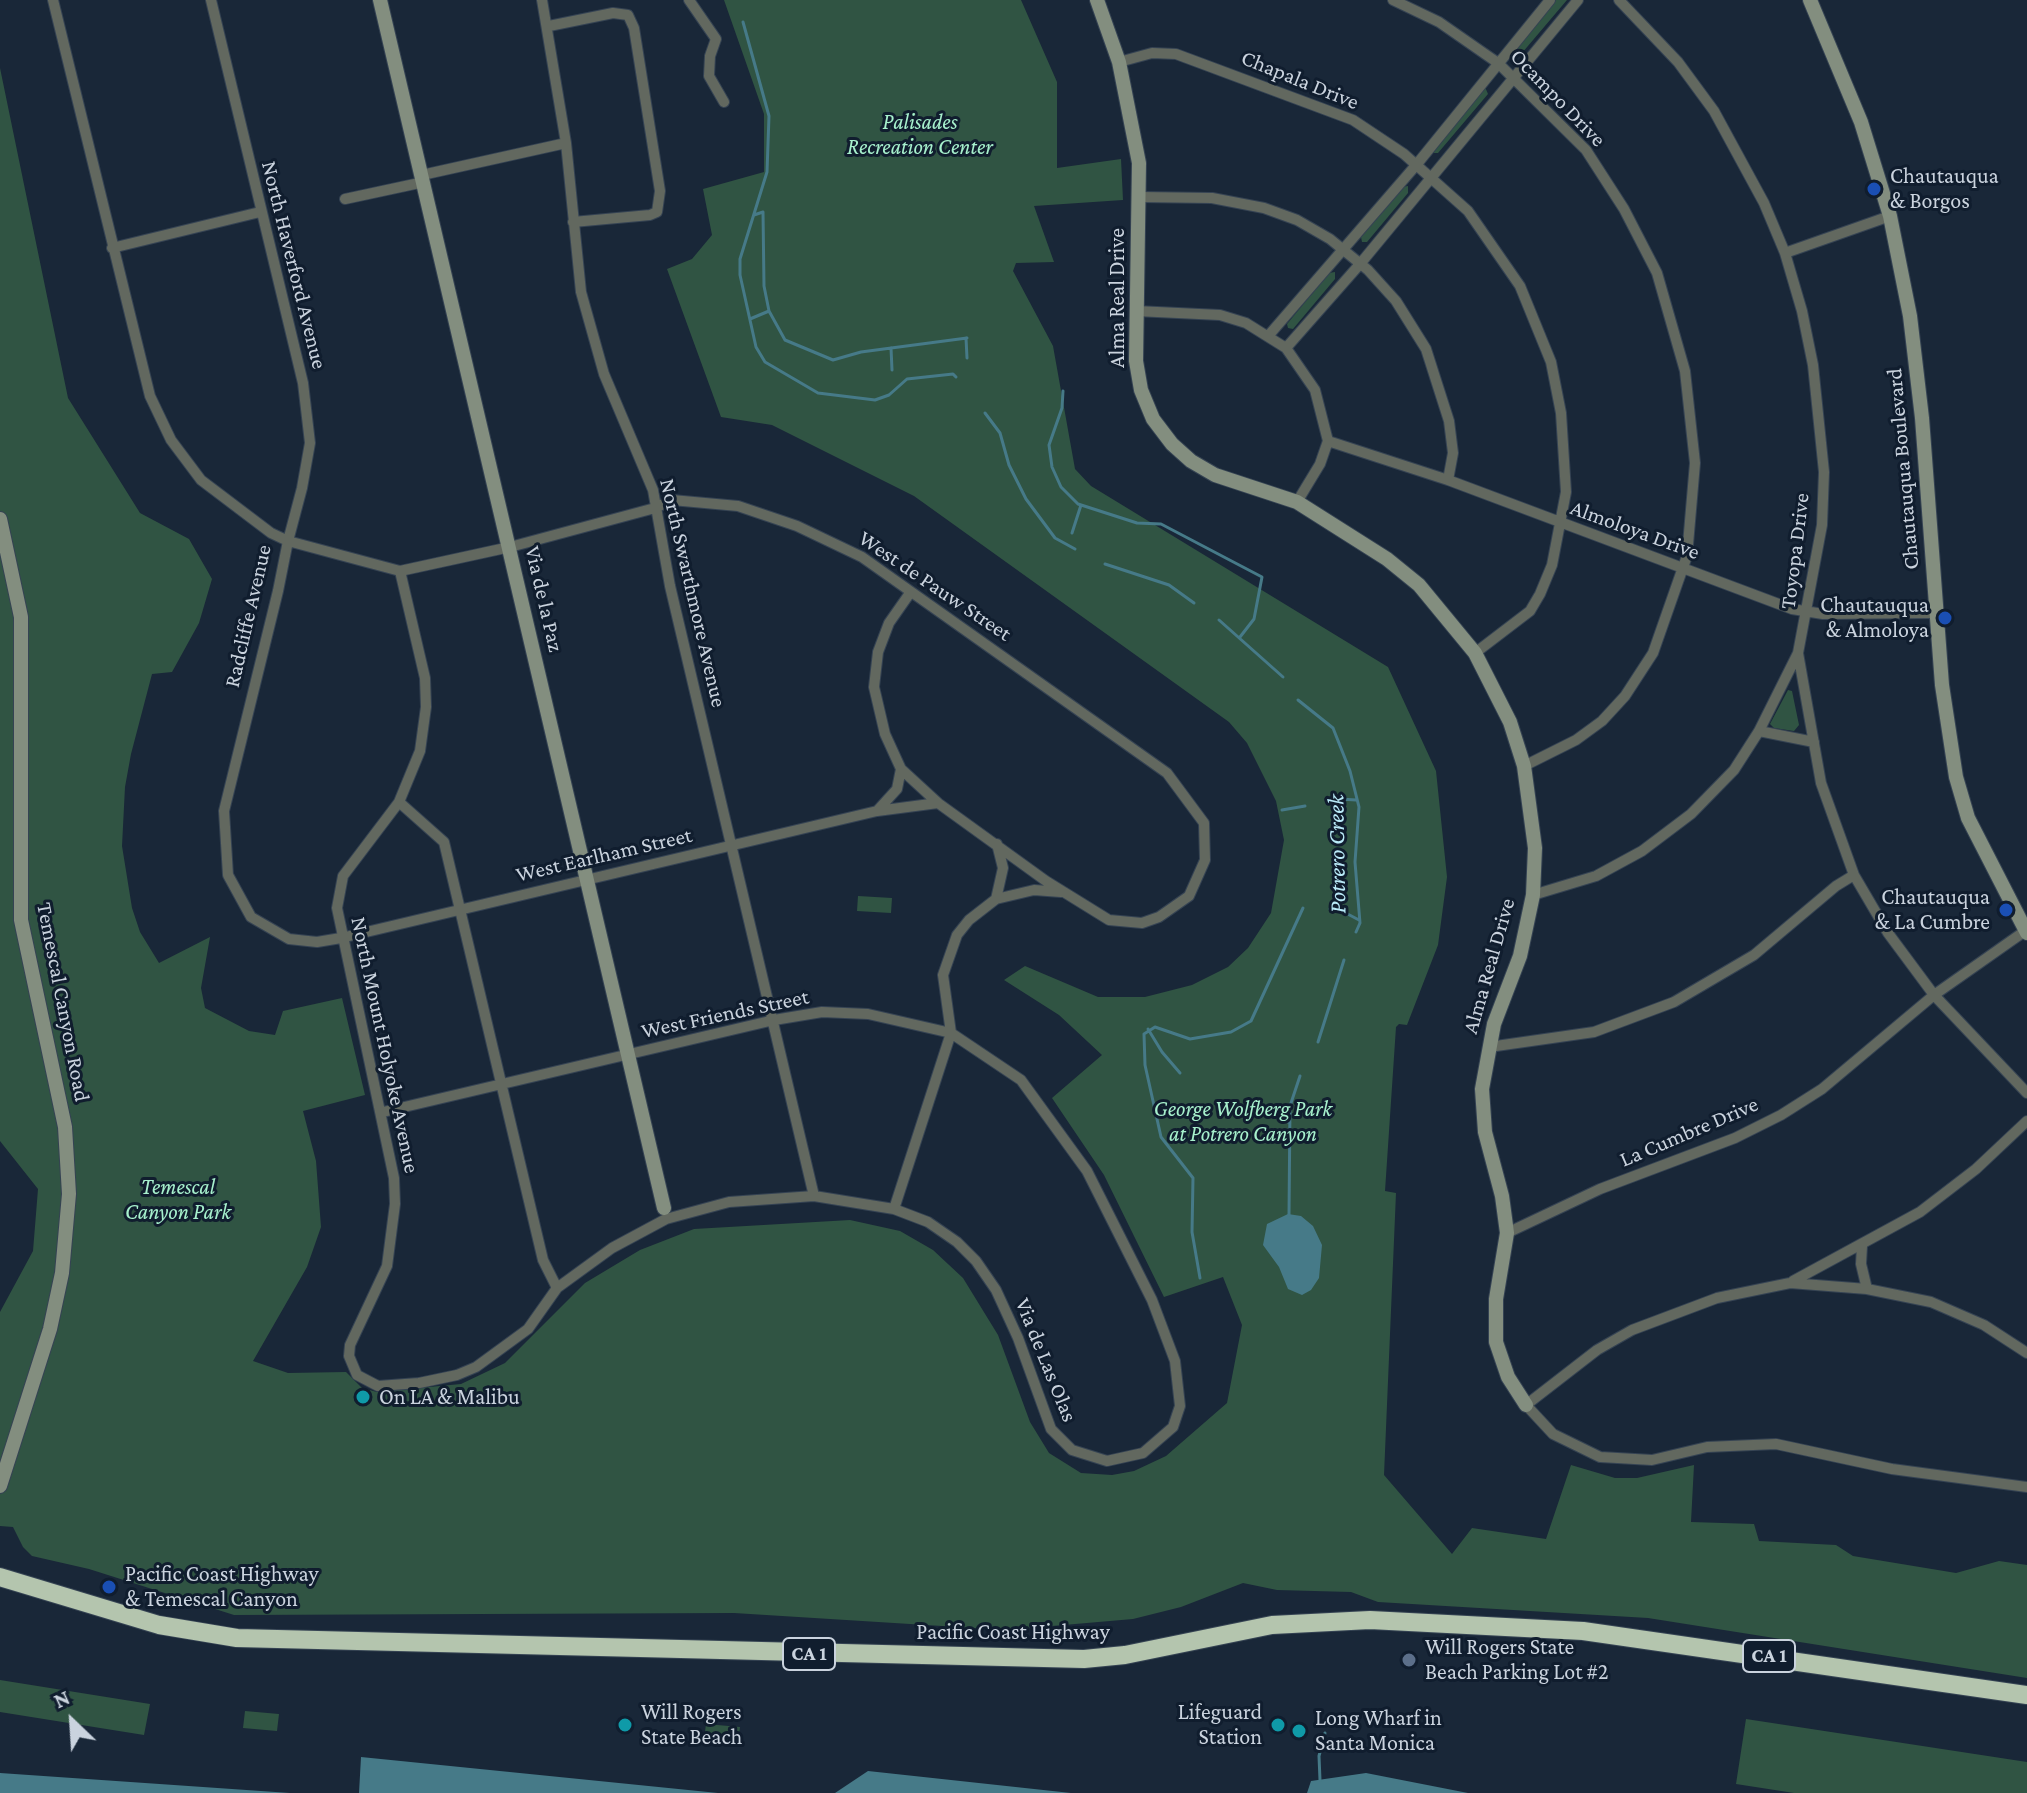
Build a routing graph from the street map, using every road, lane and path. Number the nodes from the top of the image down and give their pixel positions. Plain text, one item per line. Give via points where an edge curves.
1 (53, 0) edge
2 (211, 0) edge
3 (380, 0) edge
4 (542, 0) edge
5 (689, 0) edge
6 (1097, 0) edge
7 (1393, 0) edge
8 (1550, 0) edge
9 (1578, 0) edge
10 (1619, 0) edge
11 (1810, 0) edge
12 (549, 26) junction
13 (1119, 62) junction
14 (1498, 63) junction
15 (1513, 78) junction
16 (724, 102) dead end
17 (566, 143) junction
18 (1417, 164) junction
19 (1432, 177) junction
20 (423, 178) junction
21 (1139, 197) junction
22 (345, 199) dead end
23 (260, 212) junction
24 (1890, 216) junction
25 (573, 222) junction
26 (112, 248) junction
27 (1344, 249) junction
28 (1785, 253) junction
29 (1360, 264) junction
30 (1136, 311) junction
31 (1269, 335) junction
32 (1286, 348) junction
33 (1328, 441) junction
34 (1448, 480) junction
35 (653, 490) junction
36 (672, 500) junction
37 (1297, 502) junction
38 (655, 508) junction
39 (0, 519) edge
40 (1562, 524) junction
41 (288, 541) junction
42 (510, 547) junction
43 (1683, 569) junction
44 (400, 571) junction
45 (910, 593) junction
46 (1808, 613) junction
47 (1936, 613) junction
48 (1475, 653) junction
49 (1798, 653) junction
50 (1759, 731) junction
51 (1814, 742) junction
52 (1524, 766) junction
53 (901, 769) junction
54 (399, 802) junction
55 (938, 803) junction
56 (877, 811) junction
57 (996, 843) junction
58 (732, 847) junction
59 (1854, 875) junction
60 (586, 880) junction
61 (1063, 892) junction
62 (1533, 895) junction
63 (998, 896) junction
64 (460, 909) junction
65 (2026, 932) edge
66 (341, 938) junction
67 (1934, 995) junction
68 (774, 1020) junction
69 (951, 1033) junction
70 (1489, 1047) junction
71 (630, 1055) junction
72 (500, 1086) junction
73 (2027, 1093) edge
74 (383, 1112) junction
75 (2027, 1121) edge
76 (814, 1196) junction
77 (664, 1208) dead end
78 (894, 1209) junction
79 (1507, 1233) junction
80 (1862, 1246) junction
81 (1790, 1283) junction
82 (557, 1288) junction
83 (1867, 1289) junction
84 (2027, 1353) edge
85 (378, 1386) joint
86 (1526, 1405) junction
87 (1143, 1453) joint
88 (0, 1486) edge
89 (2027, 1487) edge
90 (0, 1577) edge
91 (2027, 1695) edge

1 - 26 street, Radcliffe Avenue
2 - 23 street, North Haverford Avenue
3 - 20 street, Via de la Paz
4 - 12 street, North Swarthmore Avenue
5 - 16 street via 716,39 709,76
6 - 13 street, Alma Real Drive
7 - 14 street, Ocampo Drive via 1439,22
8 - 14 street
9 - 15 street
10 - 28 street, Toyopa Drive via 1678,62 1714,111
11 - 24 street, Chautauqua Boulevard via 1861,122
12 - 17 street, North Swarthmore Avenue
12 - 25 street via 620,12 632,20 660,191 657,212 650,215
13 - 18 street, Chapala Drive via 1152,53 1176,54 1353,120
13 - 21 street, Alma Real Drive via 1139,163
14 - 15 street, Ocampo Drive
14 - 18 street
15 - 19 street
15 - 43 street, Ocampo Drive via 1586,150 1657,273 1691,411 1695,463
17 - 20 street
17 - 25 street, North Swarthmore Avenue
18 - 19 street, Chapala Drive
18 - 27 street
19 - 29 street
19 - 40 street, Chapala Drive via 1487,235 1520,286 1540,332 1561,413 1566,492
20 - 22 street
20 - 42 street, Via de la Paz
21 - 27 street via 1212,198 1264,208 1297,220
21 - 30 street, Alma Real Drive
23 - 26 street
23 - 41 street, North Haverford Avenue via 303,383 310,443
24 - 28 street
24 - 47 street, Chautauqua Boulevard via 1918,368
25 - 35 street, North Swarthmore Avenue via 581,292 604,374
26 - 41 street, Radcliffe Avenue via 150,396 171,440 201,480
27 - 29 street
27 - 31 street
28 - 46 street, Toyopa Drive via 1813,365 1824,472
29 - 32 street
29 - 34 street via 1396,301 1426,349 1449,421 1453,453
30 - 31 street via 1220,315
30 - 37 street, Alma Real Drive via 1141,390 1153,419 1172,444 1215,475
31 - 32 street
32 - 33 street via 1315,390
33 - 34 street, Almoloya Drive
33 - 37 street
34 - 40 street, Almoloya Drive
35 - 36 street
35 - 38 street, North Swarthmore Avenue
36 - 38 street
36 - 45 street, West de Pauw Street via 738,506 797,526 862,557
37 - 48 street, Alma Real Drive via 1419,585
38 - 42 street
38 - 58 street, North Swarthmore Avenue
39 - 88 street, Temescal Canyon Road via 21,617 21,920 65,1127 69,1194 62,1273 50,1329
40 - 43 street, Almoloya Drive
40 - 48 street, Chapala Drive via 1552,565 1530,611
41 - 44 street
41 - 66 street, Radcliffe Avenue via 230,775 224,811 228,875 242,906 263,926 289,939
42 - 44 street
42 - 60 street, Via de la Paz
43 - 46 street, Almoloya Drive
43 - 52 street, Ocampo Drive via 1653,653 1625,696 1576,740
44 - 54 street, North Mount Holyoke Avenue via 425,678 426,707 420,751
45 - 53 street via 889,623 878,652 874,687 885,734
45 - 61 street, West de Pauw Street via 1137,749 1167,773 1204,823 1200,879 1189,896 1159,917 1142,923 1109,920
46 - 47 street, Almoloya Drive
46 - 49 street, Toyopa Drive
47 - 65 street, Chautauqua Boulevard via 1956,777 1968,818
48 - 52 street, Alma Real Drive via 1510,722
49 - 50 street
49 - 51 street, Toyopa Drive
50 - 51 street
50 - 62 street via 1691,814 1642,851 1596,876
51 - 59 street, Toyopa Drive via 1821,783
52 - 62 street, Alma Real Drive via 1535,848
53 - 55 street
53 - 56 street via 897,789
54 - 64 street via 444,842
54 - 66 street, North Mount Holyoke Avenue via 343,876 337,908
55 - 56 street, West Earlham Street
55 - 57 street
56 - 58 street, West Earlham Street
57 - 61 street
57 - 63 street via 1003,868
58 - 60 street, West Earlham Street
58 - 68 street, North Swarthmore Avenue
59 - 67 street, Toyopa Drive
59 - 70 street via 1754,955 1674,1002 1594,1032
60 - 64 street, West Earlham Street
60 - 71 street, Via de la Paz
61 - 63 street
62 - 70 street, Alma Real Drive via 1520,956
63 - 69 street via 969,920 949,952 943,975
64 - 66 street, West Earlham Street
64 - 72 street
65 - 67 street, La Cumbre Drive
66 - 74 street, North Mount Holyoke Avenue
67 - 73 street, Toyopa Drive
67 - 79 street, La Cumbre Drive via 1862,1059 1781,1115
68 - 69 street, West Friends Street via 822,1012 868,1014
68 - 71 street, West Friends Street
68 - 76 street, North Swarthmore Avenue
69 - 78 street
69 - 87 street, West Friends Street via 1021,1080 1049,1115 1087,1171 1152,1300 1175,1361 1180,1406 1173,1427
70 - 79 street, Alma Real Drive via 1483,1111
71 - 72 street, West Friends Street
71 - 77 street, Via de la Paz
72 - 74 street, West Friends Street
72 - 82 street via 543,1260
74 - 85 street, North Mount Holyoke Avenue via 394,1178 392,1233 387,1266 349,1356 357,1375
75 - 80 street via 1920,1212
76 - 78 street, Via de Las Olas
76 - 82 street, Via de Las Olas via 729,1202 666,1219 612,1248
78 - 87 street, Via de Las Olas via 928,1222 976,1261 1018,1338 1042,1411 1058,1441 1107,1461
79 - 86 street, Alma Real Drive via 1496,1299 1496,1342 1508,1377
80 - 81 street
80 - 83 street
81 - 83 street
81 - 86 street via 1717,1298 1632,1330
82 - 85 street, Via de Las Olas via 528,1329 476,1367 419,1383
83 - 84 street via 1931,1302 1984,1325
86 - 89 street via 1553,1434 1600,1457 1652,1460 1738,1443 1776,1444 1892,1469
90 - 91 highway, Pacific Coast Highway / CA 1 via 159,1625 237,1638 1023,1660 1125,1655 1272,1625 1370,1620 1596,1632

